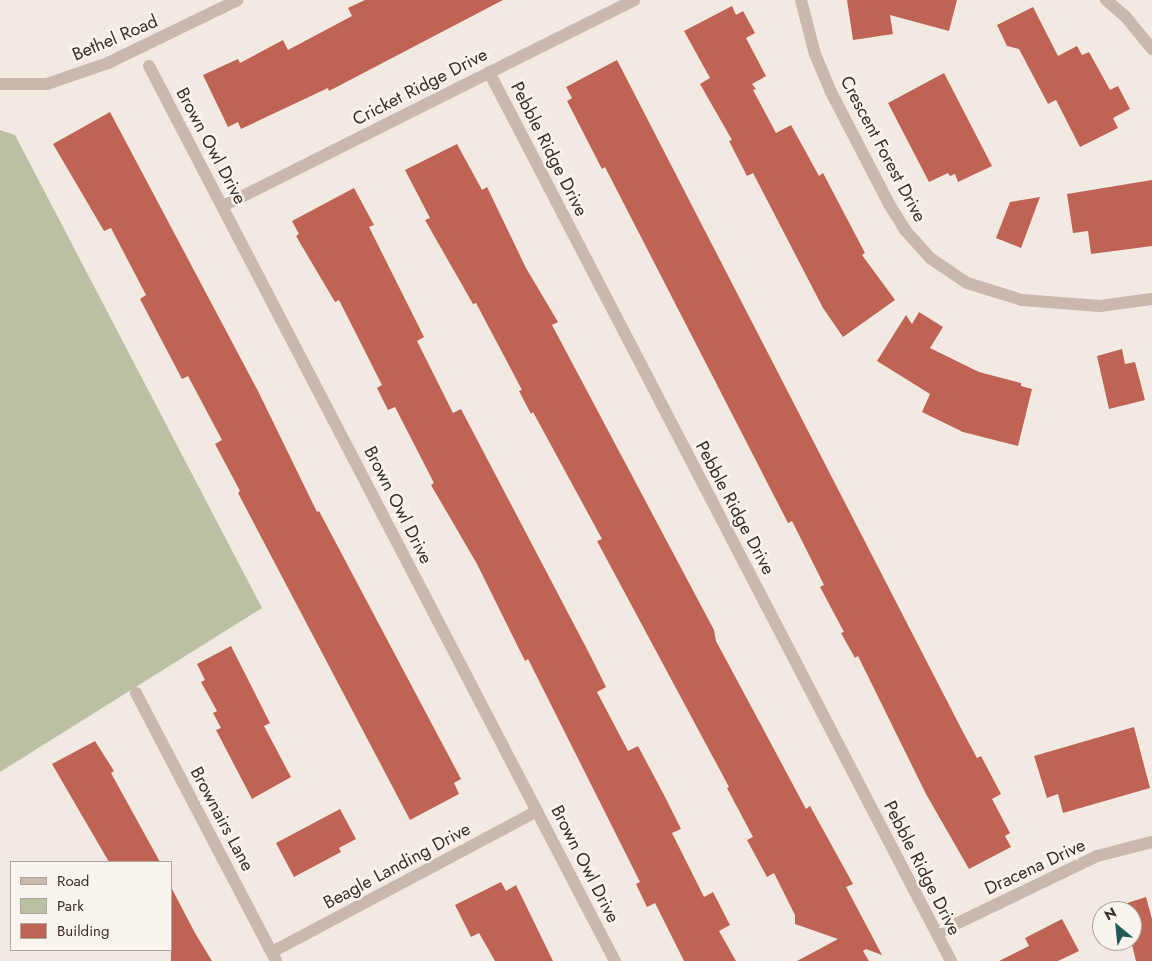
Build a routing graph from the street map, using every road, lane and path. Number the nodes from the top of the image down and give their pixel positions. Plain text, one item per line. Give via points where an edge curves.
1 (238, 0) edge
2 (634, 0) edge
3 (801, 0) edge
4 (1106, 0) edge
5 (611, 5) edge
6 (1152, 49) edge
7 (149, 66) dead end
8 (489, 72) junction
9 (0, 84) edge
10 (223, 206) junction
11 (1152, 299) edge
12 (136, 693) dead end
13 (537, 810) junction
14 (1152, 842) edge
15 (937, 933) junction
16 (274, 957) edge
17 (615, 961) edge
18 (951, 961) edge

1 - 9 street, Bethel Road via 108,63 47,84
2 - 5 street, Cricket Ridge Drive
3 - 11 street, Crescent Forest Drive via 815,54 831,92 889,204 905,230 930,258 967,282 1022,300 1100,306
4 - 6 street via 1125,16
5 - 8 street, Cricket Ridge Drive
7 - 10 street, Brown Owl Drive
8 - 10 street, Cricket Ridge Drive
8 - 15 street, Pebble Ridge Drive
10 - 13 street, Brown Owl Drive
12 - 16 street, Brownairs Lane
13 - 16 street, Beagle Landing Drive
13 - 17 street, Brown Owl Drive
14 - 15 street, Dracena Drive via 1097,856
15 - 18 street, Pebble Ridge Drive

